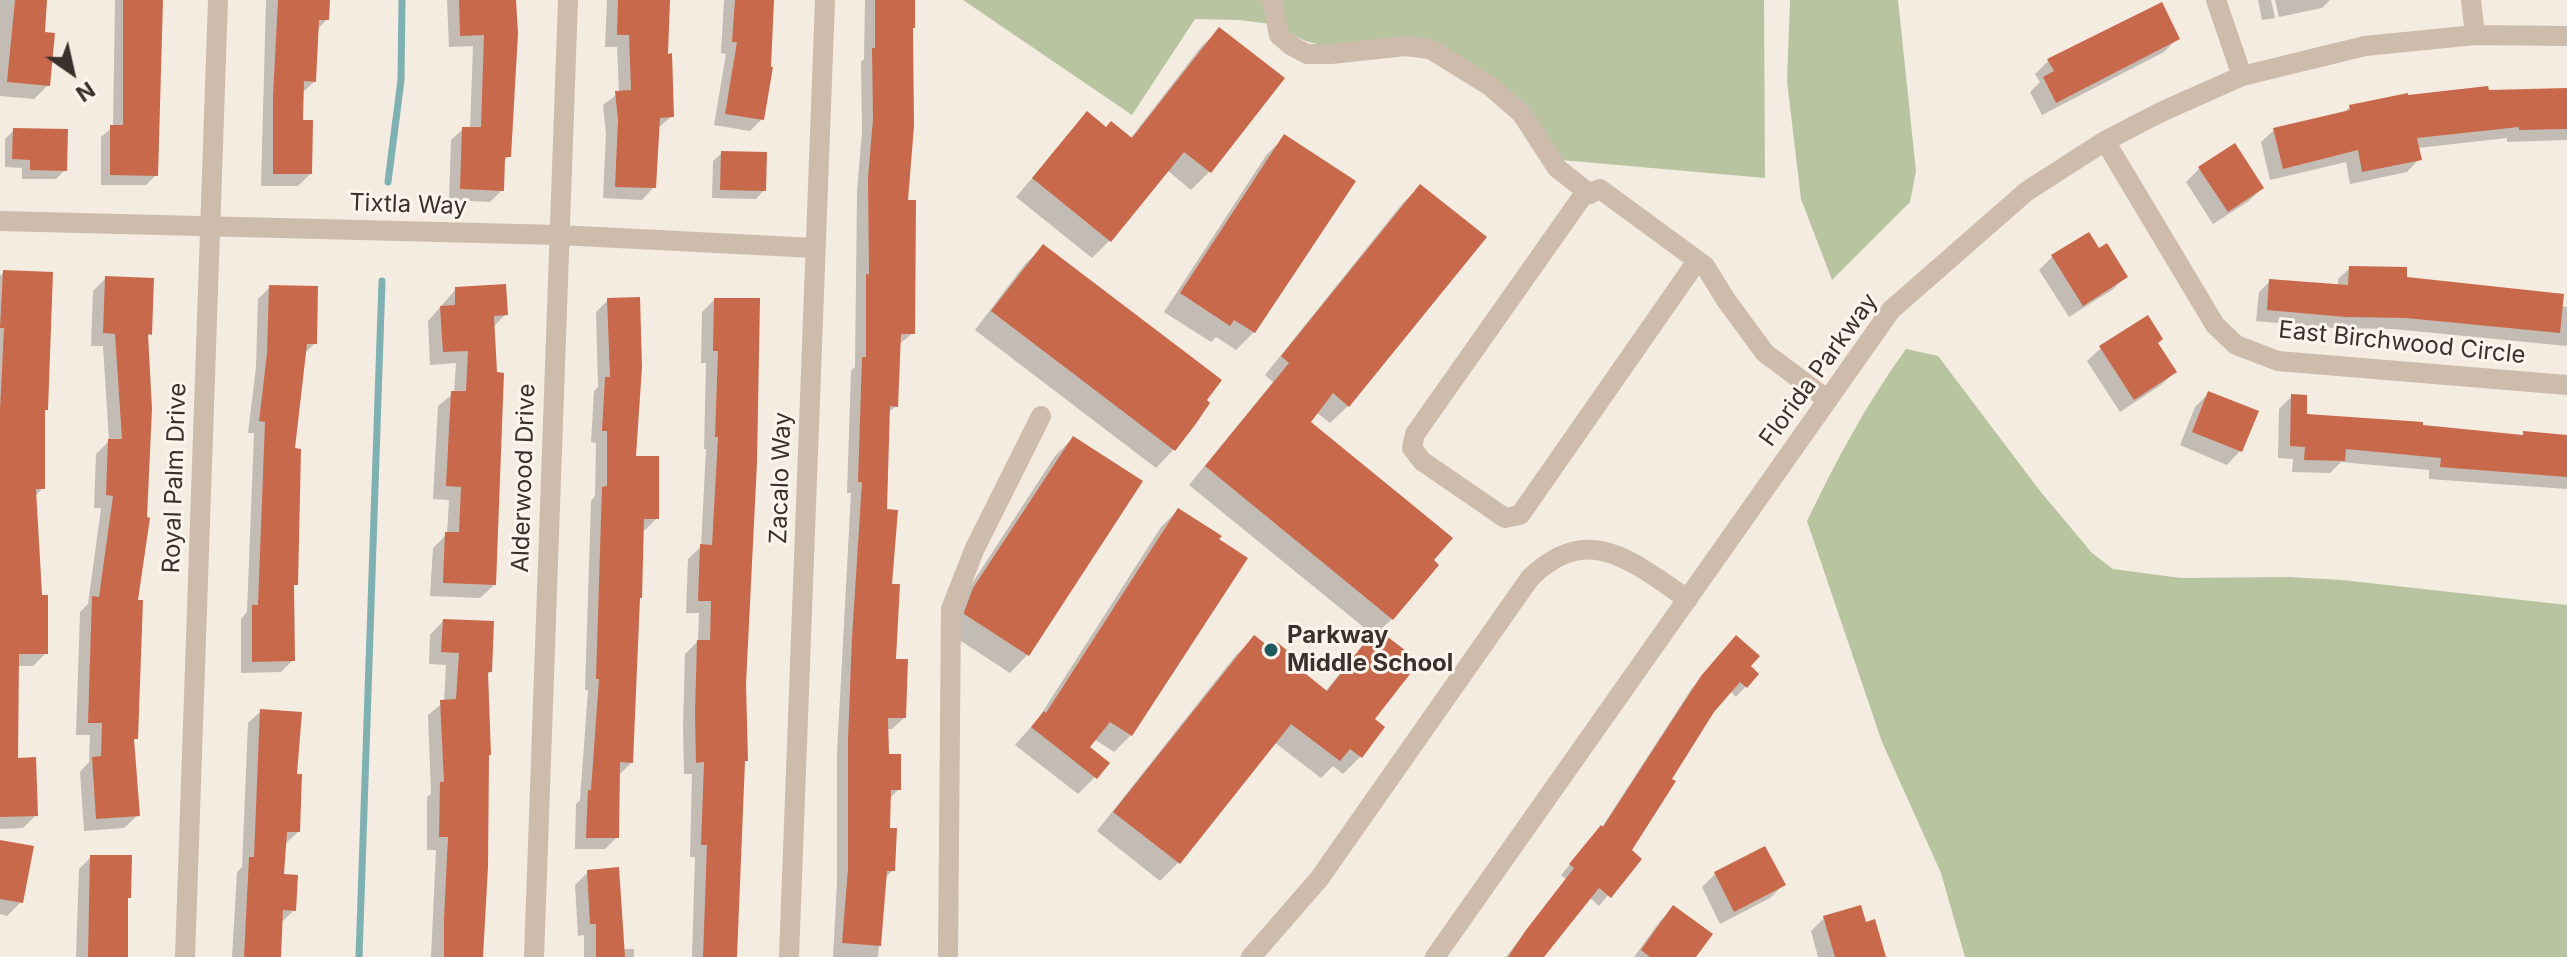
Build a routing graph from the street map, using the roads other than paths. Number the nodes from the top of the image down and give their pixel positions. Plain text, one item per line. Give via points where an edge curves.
1 (218, 0) edge
2 (568, 0) edge
3 (825, 0) edge
4 (1272, 0) edge
5 (2216, 0) edge
6 (2471, 0) edge
7 (2475, 35) junction
8 (2567, 36) edge
9 (2242, 76) junction
10 (2105, 141) junction
11 (1590, 194) junction
12 (0, 221) edge
13 (209, 225) junction
14 (559, 235) junction
15 (815, 248) junction
16 (1697, 261) junction
17 (2567, 385) edge
18 (1828, 400) junction
19 (1041, 416) dead end
20 (1688, 599) junction
21 (185, 957) edge
22 (534, 957) edge
23 (789, 957) edge
24 (948, 957) edge
25 (1251, 957) edge
26 (1435, 957) edge

1 - 13 street, Royal Palm Drive
2 - 14 street, Alderwood Drive
3 - 15 street, Zacalo Way
4 - 11 street via 1279,35 1307,54 1405,46 1430,49 1478,78 1522,114 1557,168
5 - 9 street
6 - 7 street
7 - 8 street, Florida Parkway
7 - 9 street, Florida Parkway via 2365,46
9 - 10 street, Florida Parkway
10 - 17 street, East Birchwood Circle via 2196,297 2236,345 2278,361
10 - 18 street, Florida Parkway via 2027,191 1891,310
11 - 16 street via 1600,189
11 - 16 street via 1582,197 1415,434 1412,448 1422,461 1505,518 1520,515
12 - 13 street, Tixtla Way
13 - 14 street, Tixtla Way
13 - 21 street, Royal Palm Drive
14 - 15 street, Tixtla Way
14 - 22 street, Alderwood Drive
15 - 23 street, Zacalo Way
16 - 18 street via 1765,353
18 - 20 street, Florida Parkway
19 - 24 street via 975,548 951,609
20 - 25 street via 1612,552 1575,551 1543,565 1319,879
20 - 26 street, Florida Parkway

